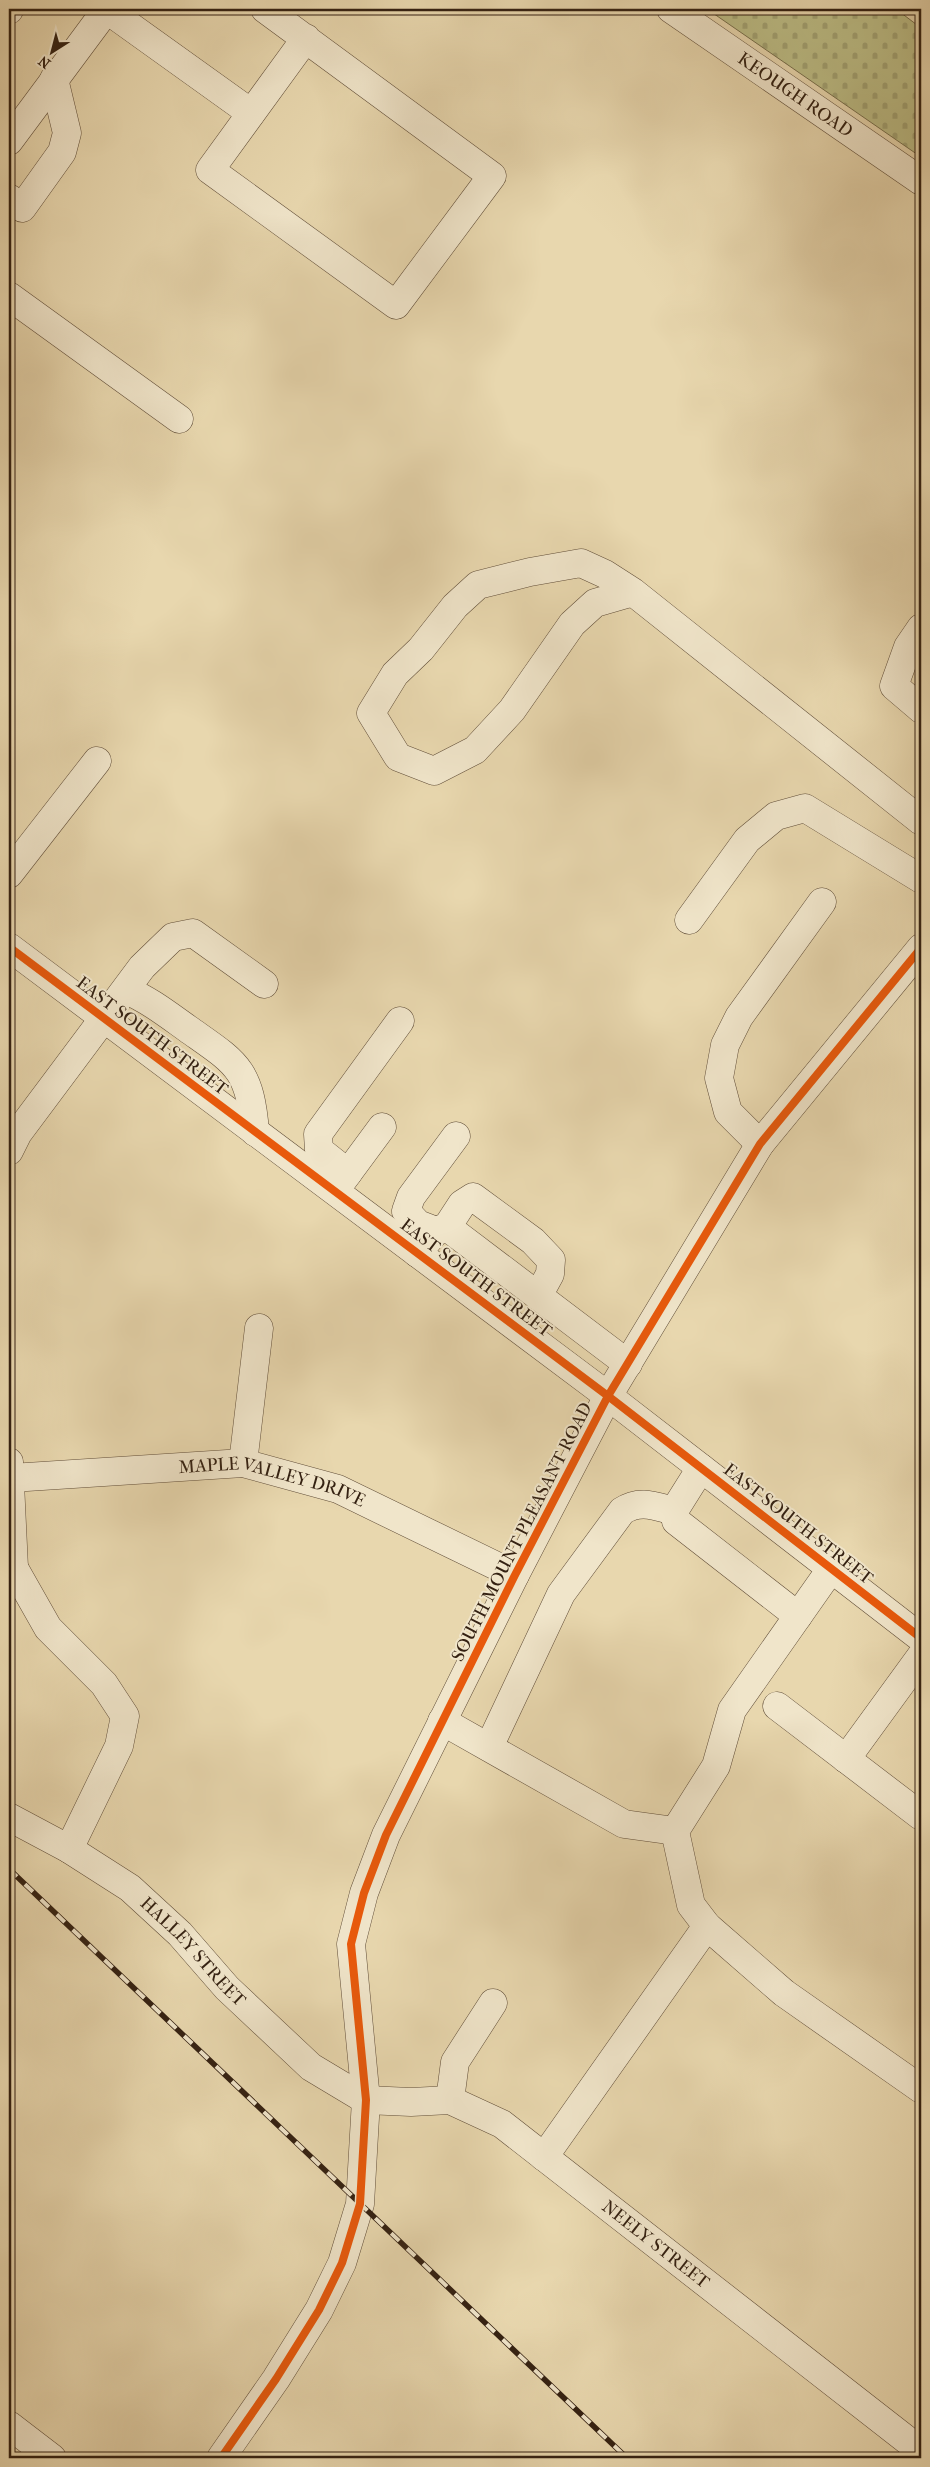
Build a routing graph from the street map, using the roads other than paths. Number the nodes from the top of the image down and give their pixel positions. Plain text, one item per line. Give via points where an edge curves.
1 (106, 9) edge
2 (266, 9) edge
3 (671, 9) edge
4 (306, 38) junction
5 (54, 79) junction
6 (251, 114) junction
7 (9, 141) edge
8 (921, 181) edge
9 (15, 203) edge
10 (9, 296) edge
11 (179, 419) dead end
12 (633, 592) junction
13 (921, 628) edge
14 (921, 709) edge
15 (97, 761) dead end
16 (921, 821) edge
17 (9, 874) edge
18 (921, 879) edge
19 (822, 902) dead end
20 (689, 920) dead end
21 (9, 947) edge
22 (921, 948) edge
23 (264, 984) dead end
24 (126, 990) junction
25 (105, 1020) junction
26 (400, 1021) dead end
27 (382, 1127) dead end
28 (255, 1132) junction
29 (456, 1136) dead end
30 (760, 1144) junction
31 (9, 1151) edge
32 (341, 1182) junction
33 (441, 1229) junction
34 (417, 1253) junction
35 (538, 1296) junction
36 (259, 1328) dead end
37 (628, 1364) junction
38 (608, 1396) junction
39 (243, 1463) junction
40 (701, 1468) junction
41 (10, 1470) edge
42 (674, 1511) junction
43 (12, 1569) edge
44 (831, 1569) junction
45 (514, 1575) junction
46 (798, 1616) junction
47 (921, 1638) edge
48 (921, 1656) edge
49 (776, 1706) dead end
50 (442, 1721) junction
51 (489, 1747) junction
52 (846, 1759) junction
53 (921, 1816) edge
54 (9, 1817) edge
55 (675, 1831) junction
56 (69, 1849) junction
57 (707, 1926) junction
58 (493, 2003) dead end
59 (921, 2089) edge
60 (366, 2100) junction
61 (450, 2100) junction
62 (544, 2157) junction
63 (9, 2425) edge
64 (25, 2450) edge
65 (921, 2451) edge
66 (52, 2458) edge
67 (221, 2458) edge

1 - 5 street
1 - 6 street
2 - 4 street
3 - 8 street, KEOUGH ROAD
4 - 6 street
4 - 6 street via 492,176 396,305 210,170
5 - 7 street
5 - 9 street via 67,133 62,152
10 - 11 street
12 - 12 street via 581,563 478,585 395,674 371,713 398,757 434,771 475,750 512,710 578,619 595,603
12 - 16 street
13 - 14 street via 908,647 894,686
15 - 17 street
18 - 20 street via 805,808 776,816 746,840
19 - 30 street via 739,1017 725,1045 719,1078 728,1112
21 - 25 street, EAST SOUTH STREET
22 - 30 street, SOUTH MOUNT PLEASANT ROAD
23 - 24 street via 193,934 173,937 142,967
24 - 25 street
24 - 28 street via 153,1003 225,1054 250,1093
25 - 28 street, EAST SOUTH STREET
25 - 31 street via 18,1133
26 - 32 street via 318,1134 319,1150
27 - 32 street
28 - 32 street, EAST SOUTH STREET
29 - 33 street via 411,1197 406,1212 418,1224
30 - 37 street, SOUTH MOUNT PLEASANT ROAD
32 - 34 street, EAST SOUTH STREET
33 - 34 street
33 - 35 street
33 - 35 street via 462,1204 473,1197 533,1241 551,1260 550,1274
34 - 38 street, EAST SOUTH STREET
35 - 37 street
36 - 39 street
37 - 38 street, SOUTH MOUNT PLEASANT ROAD
38 - 40 street, EAST SOUTH STREET
38 - 45 street, SOUTH MOUNT PLEASANT ROAD
39 - 41 street, MAPLE VALLEY DRIVE
39 - 45 street, MAPLE VALLEY DRIVE via 338,1489
40 - 42 street
40 - 44 street, EAST SOUTH STREET
41 - 43 street
42 - 46 street via 676,1521
42 - 51 street via 632,1504 622,1511 561,1594
43 - 56 street via 48,1628 104,1684 126,1716 120,1746
44 - 46 street
44 - 47 street, EAST SOUTH STREET
45 - 50 street, SOUTH MOUNT PLEASANT ROAD
46 - 55 street via 732,1710 716,1766
48 - 52 street
49 - 52 street
50 - 51 street
50 - 60 street, SOUTH MOUNT PLEASANT ROAD via 386,1835 364,1892 352,1944
51 - 55 street via 624,1824
52 - 53 street
54 - 56 street, HALLEY STREET
55 - 57 street via 692,1905
56 - 60 street, HALLEY STREET via 130,1888 180,1934 226,1988 311,2067
57 - 59 street via 784,1993
57 - 62 street
58 - 61 street via 455,2062
60 - 61 street, NEELY STREET
60 - 67 street, SOUTH MOUNT PLEASANT ROAD via 360,2204 342,2263 320,2310
61 - 62 street, NEELY STREET via 502,2124
62 - 65 street, NEELY STREET
63 - 64 street
64 - 66 street

